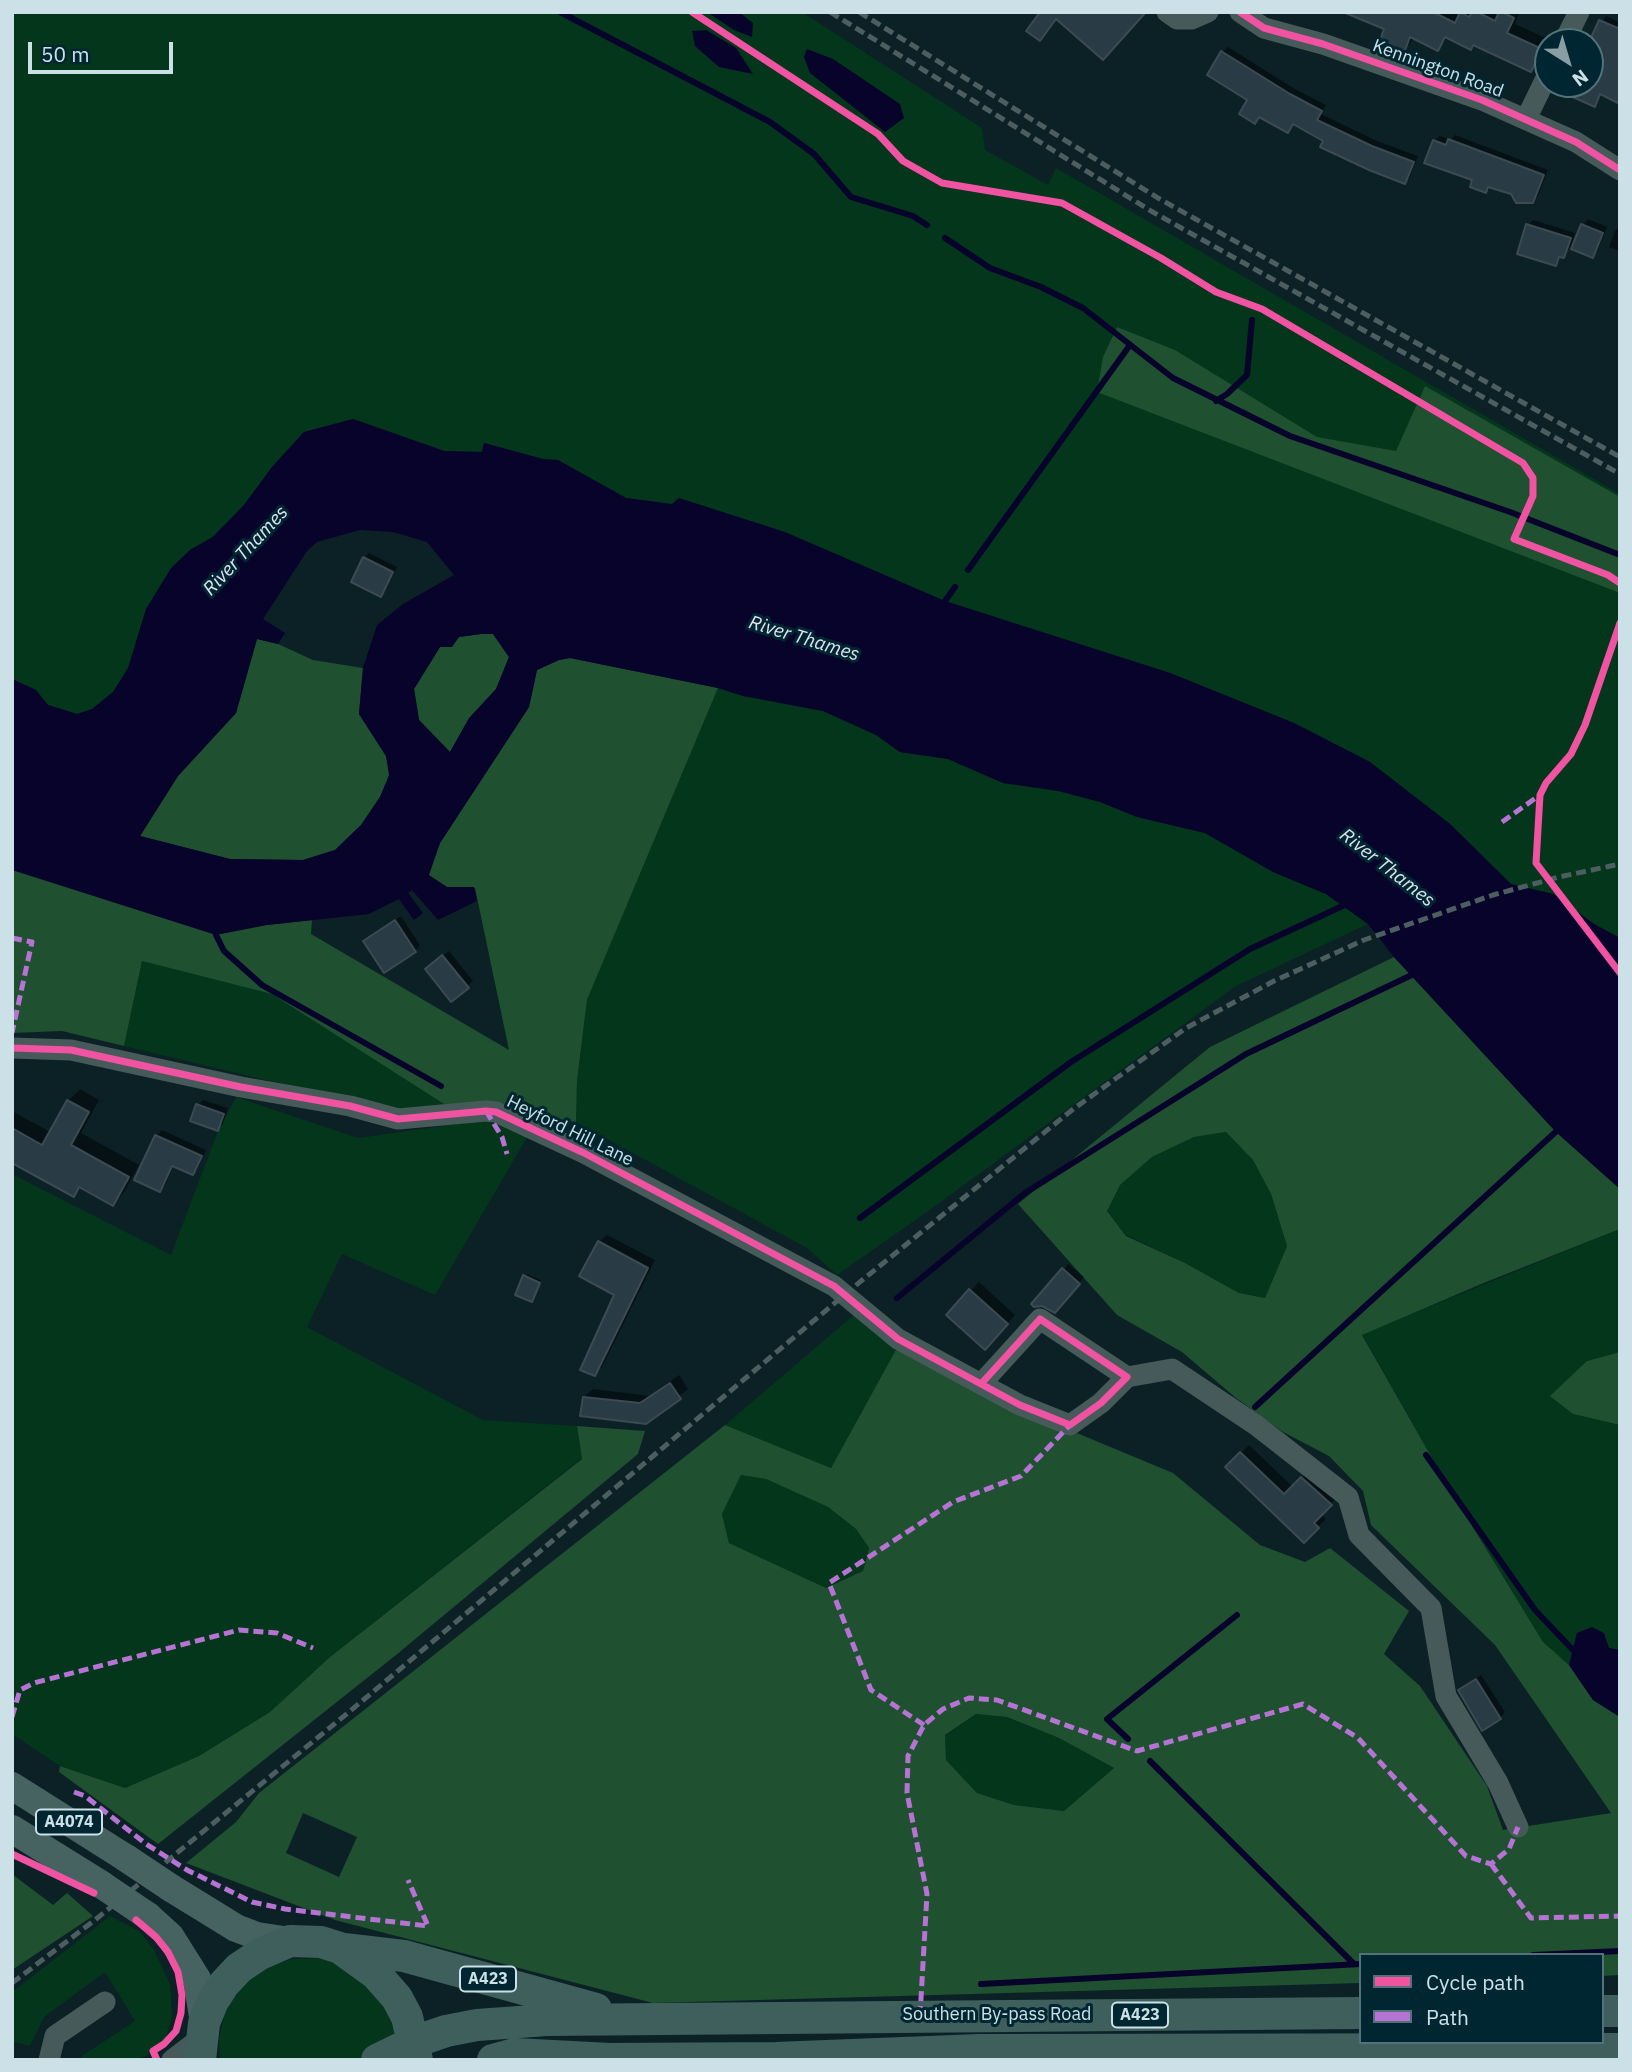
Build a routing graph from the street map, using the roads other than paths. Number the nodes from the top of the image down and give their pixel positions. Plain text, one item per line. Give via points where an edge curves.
1 (1167, 12) edge
2 (1208, 12) edge
3 (1240, 12) edge
4 (1578, 12) edge
5 (1571, 28) edge
6 (1536, 98) edge
7 (1526, 119) junction
8 (1620, 170) edge
9 (12, 1048) edge
10 (1127, 1377) junction
11 (981, 1384) junction
12 (12, 1786) edge
13 (1518, 1827) dead end
14 (12, 1829) edge
15 (290, 1941) junction
16 (340, 1948) junction
17 (105, 2002) dead end
18 (1359, 2013) edge
19 (634, 2020) junction
20 (202, 2040) edge
21 (1620, 2049) edge
22 (415, 2051) edge
23 (49, 2060) edge
24 (172, 2060) edge
25 (377, 2060) edge
26 (493, 2060) edge
27 (609, 2060) edge

1 - 2 street via 1177,19
3 - 7 street, Kennington Road via 1264,28 1324,44
4 - 5 street
6 - 7 street
7 - 8 street, Kennington Road via 1576,142
9 - 11 street, Heyford Hill Lane via 71,1050 398,1119 496,1112 591,1156 834,1286 898,1339
10 - 11 street, Heyford Hill Lane via 1070,1425
10 - 11 street via 1040,1319
10 - 13 street via 1171,1368 1256,1425 1348,1497 1359,1535 1431,1608 1446,1696 1498,1783
12 - 15 main road, A4074, bridge via 236,1928
14 - 20 main road, A4074, bridge via 148,1916 170,1937 197,1979
15 - 16 highway, Southern By-pass Road
15 - 20 highway via 260,1954 224,1984 213,2001
16 - 19 highway, Southern By-pass Road / A423 via 404,1956
16 - 22 highway via 397,1998
17 - 23 street via 55,2036
18 - 19 highway, Southern By-pass Road / A423
19 - 22 highway, Southern By-pass Road / A423 via 477,2025
20 - 24 street
21 - 27 highway, Southern By-pass Road / A423 via 979,2050
22 - 25 highway, A423
26 - 27 highway, Southern By-pass Road / A423 via 515,2054

